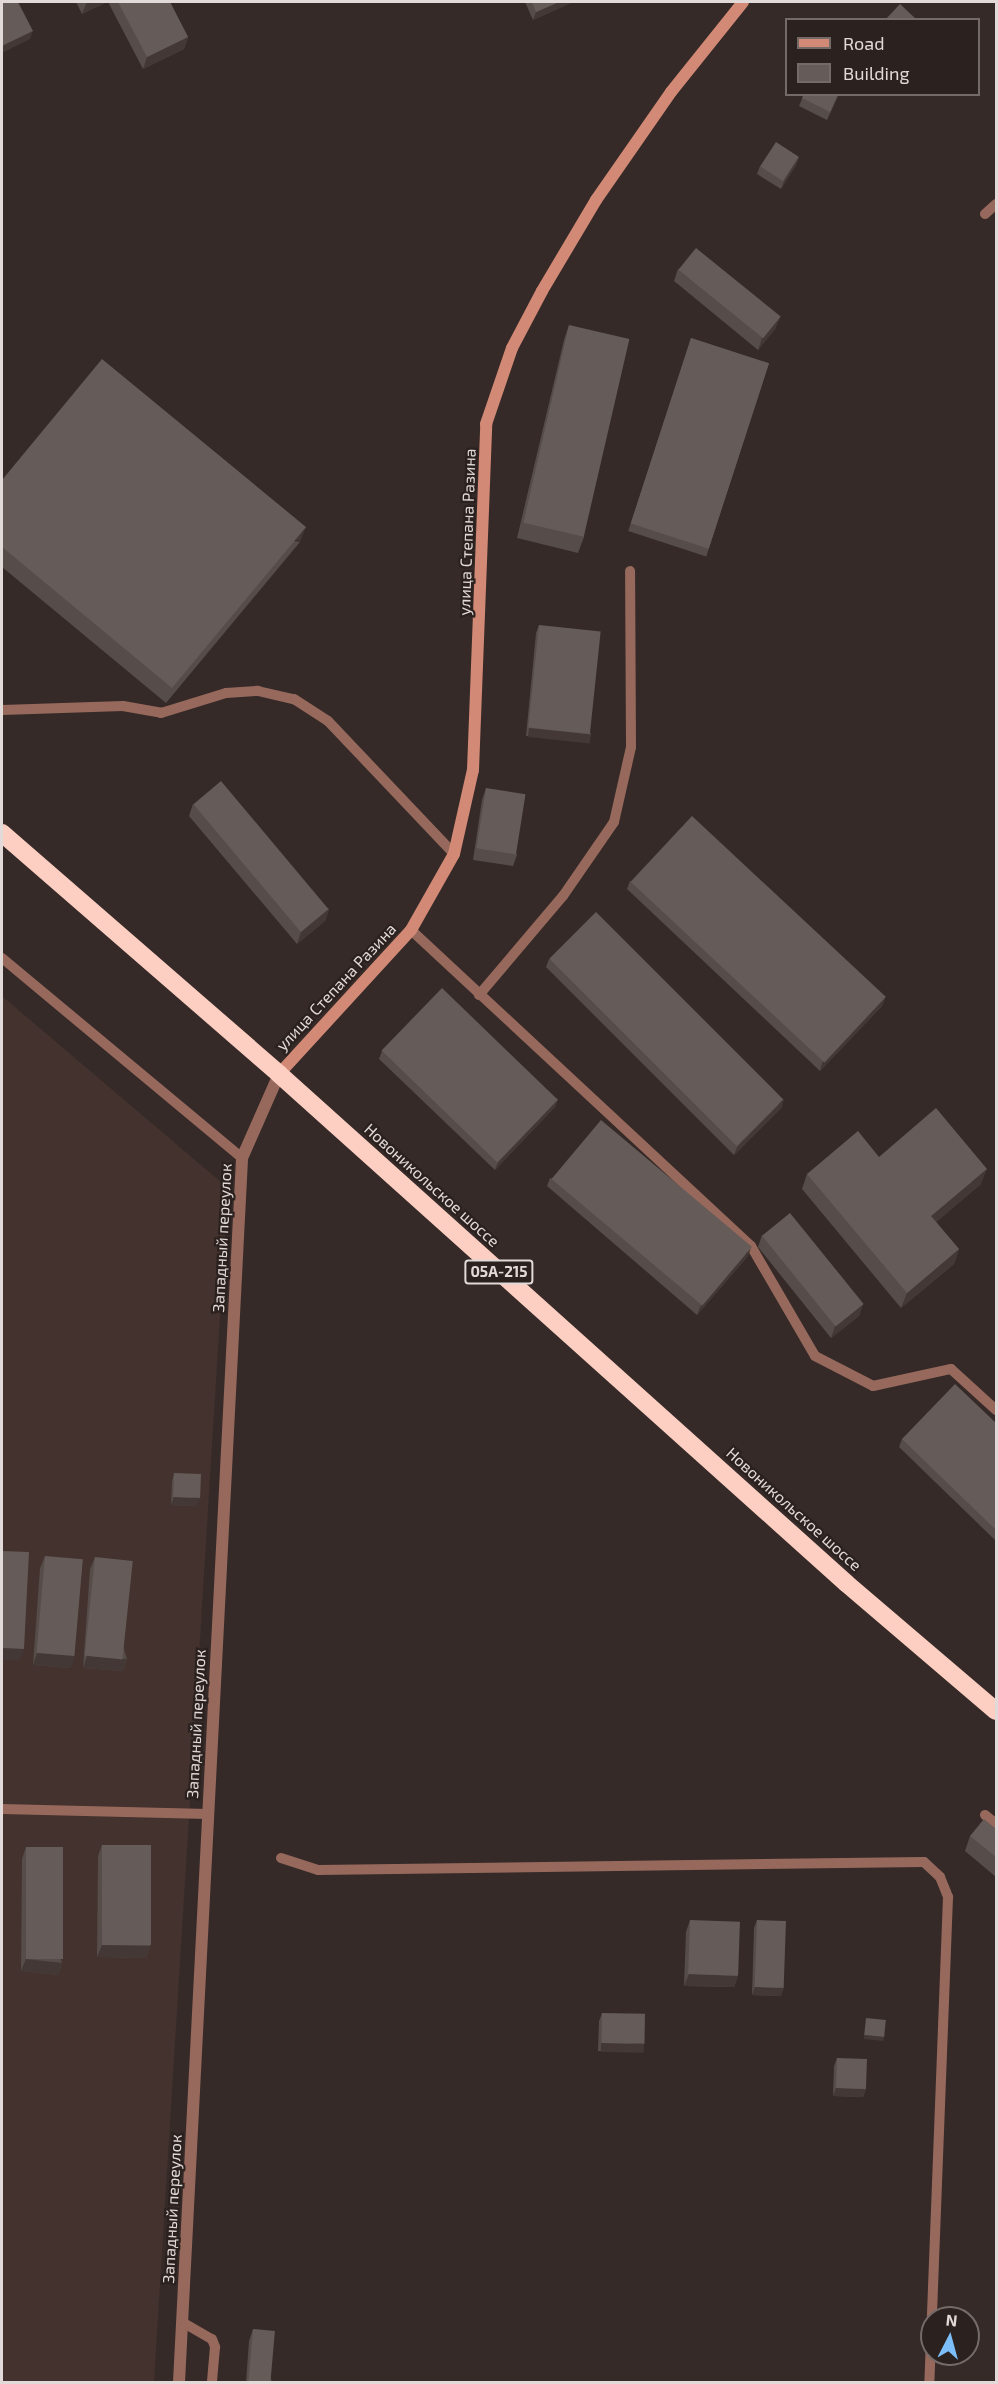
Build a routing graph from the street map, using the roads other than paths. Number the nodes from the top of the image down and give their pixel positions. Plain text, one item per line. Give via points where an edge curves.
1 (743, 2) edge
2 (996, 204) edge
3 (985, 214) dead end
4 (630, 572) dead end
5 (2, 710) edge
6 (2, 832) edge
7 (454, 854) junction
8 (411, 930) junction
9 (2, 958) edge
10 (479, 995) junction
11 (279, 1074) junction
12 (242, 1158) junction
13 (996, 1410) edge
14 (996, 1711) edge
15 (2, 1809) edge
16 (208, 1814) junction
17 (985, 1815) dead end
18 (996, 1824) edge
19 (281, 1858) dead end
20 (183, 2322) junction
21 (179, 2382) edge
22 (212, 2382) edge
23 (928, 2382) edge

1 - 7 street, улица Степана Разина via 671,92 596,200 512,348 486,424 473,770
2 - 3 lane
4 - 10 lane via 631,747 614,822 563,896
5 - 7 lane via 123,706 161,713 226,693 258,691 294,699 328,721
6 - 11 highway, Новоникольское шоссе / 05А-215
7 - 8 street, улица Степана Разина
8 - 10 lane
8 - 11 street, улица Степана Разина
9 - 12 lane
10 - 13 lane via 751,1246 815,1356 873,1386 951,1369
11 - 12 street, Западный переулок
11 - 14 highway, Новоникольское шоссе / 05А-215 via 837,1575
12 - 16 street, Западный переулок
15 - 16 lane
16 - 20 street, Западный переулок
17 - 18 lane
19 - 23 lane via 318,1870 924,1862 940,1877 948,1897
20 - 21 street, Западный переулок
20 - 22 lane via 212,2339

